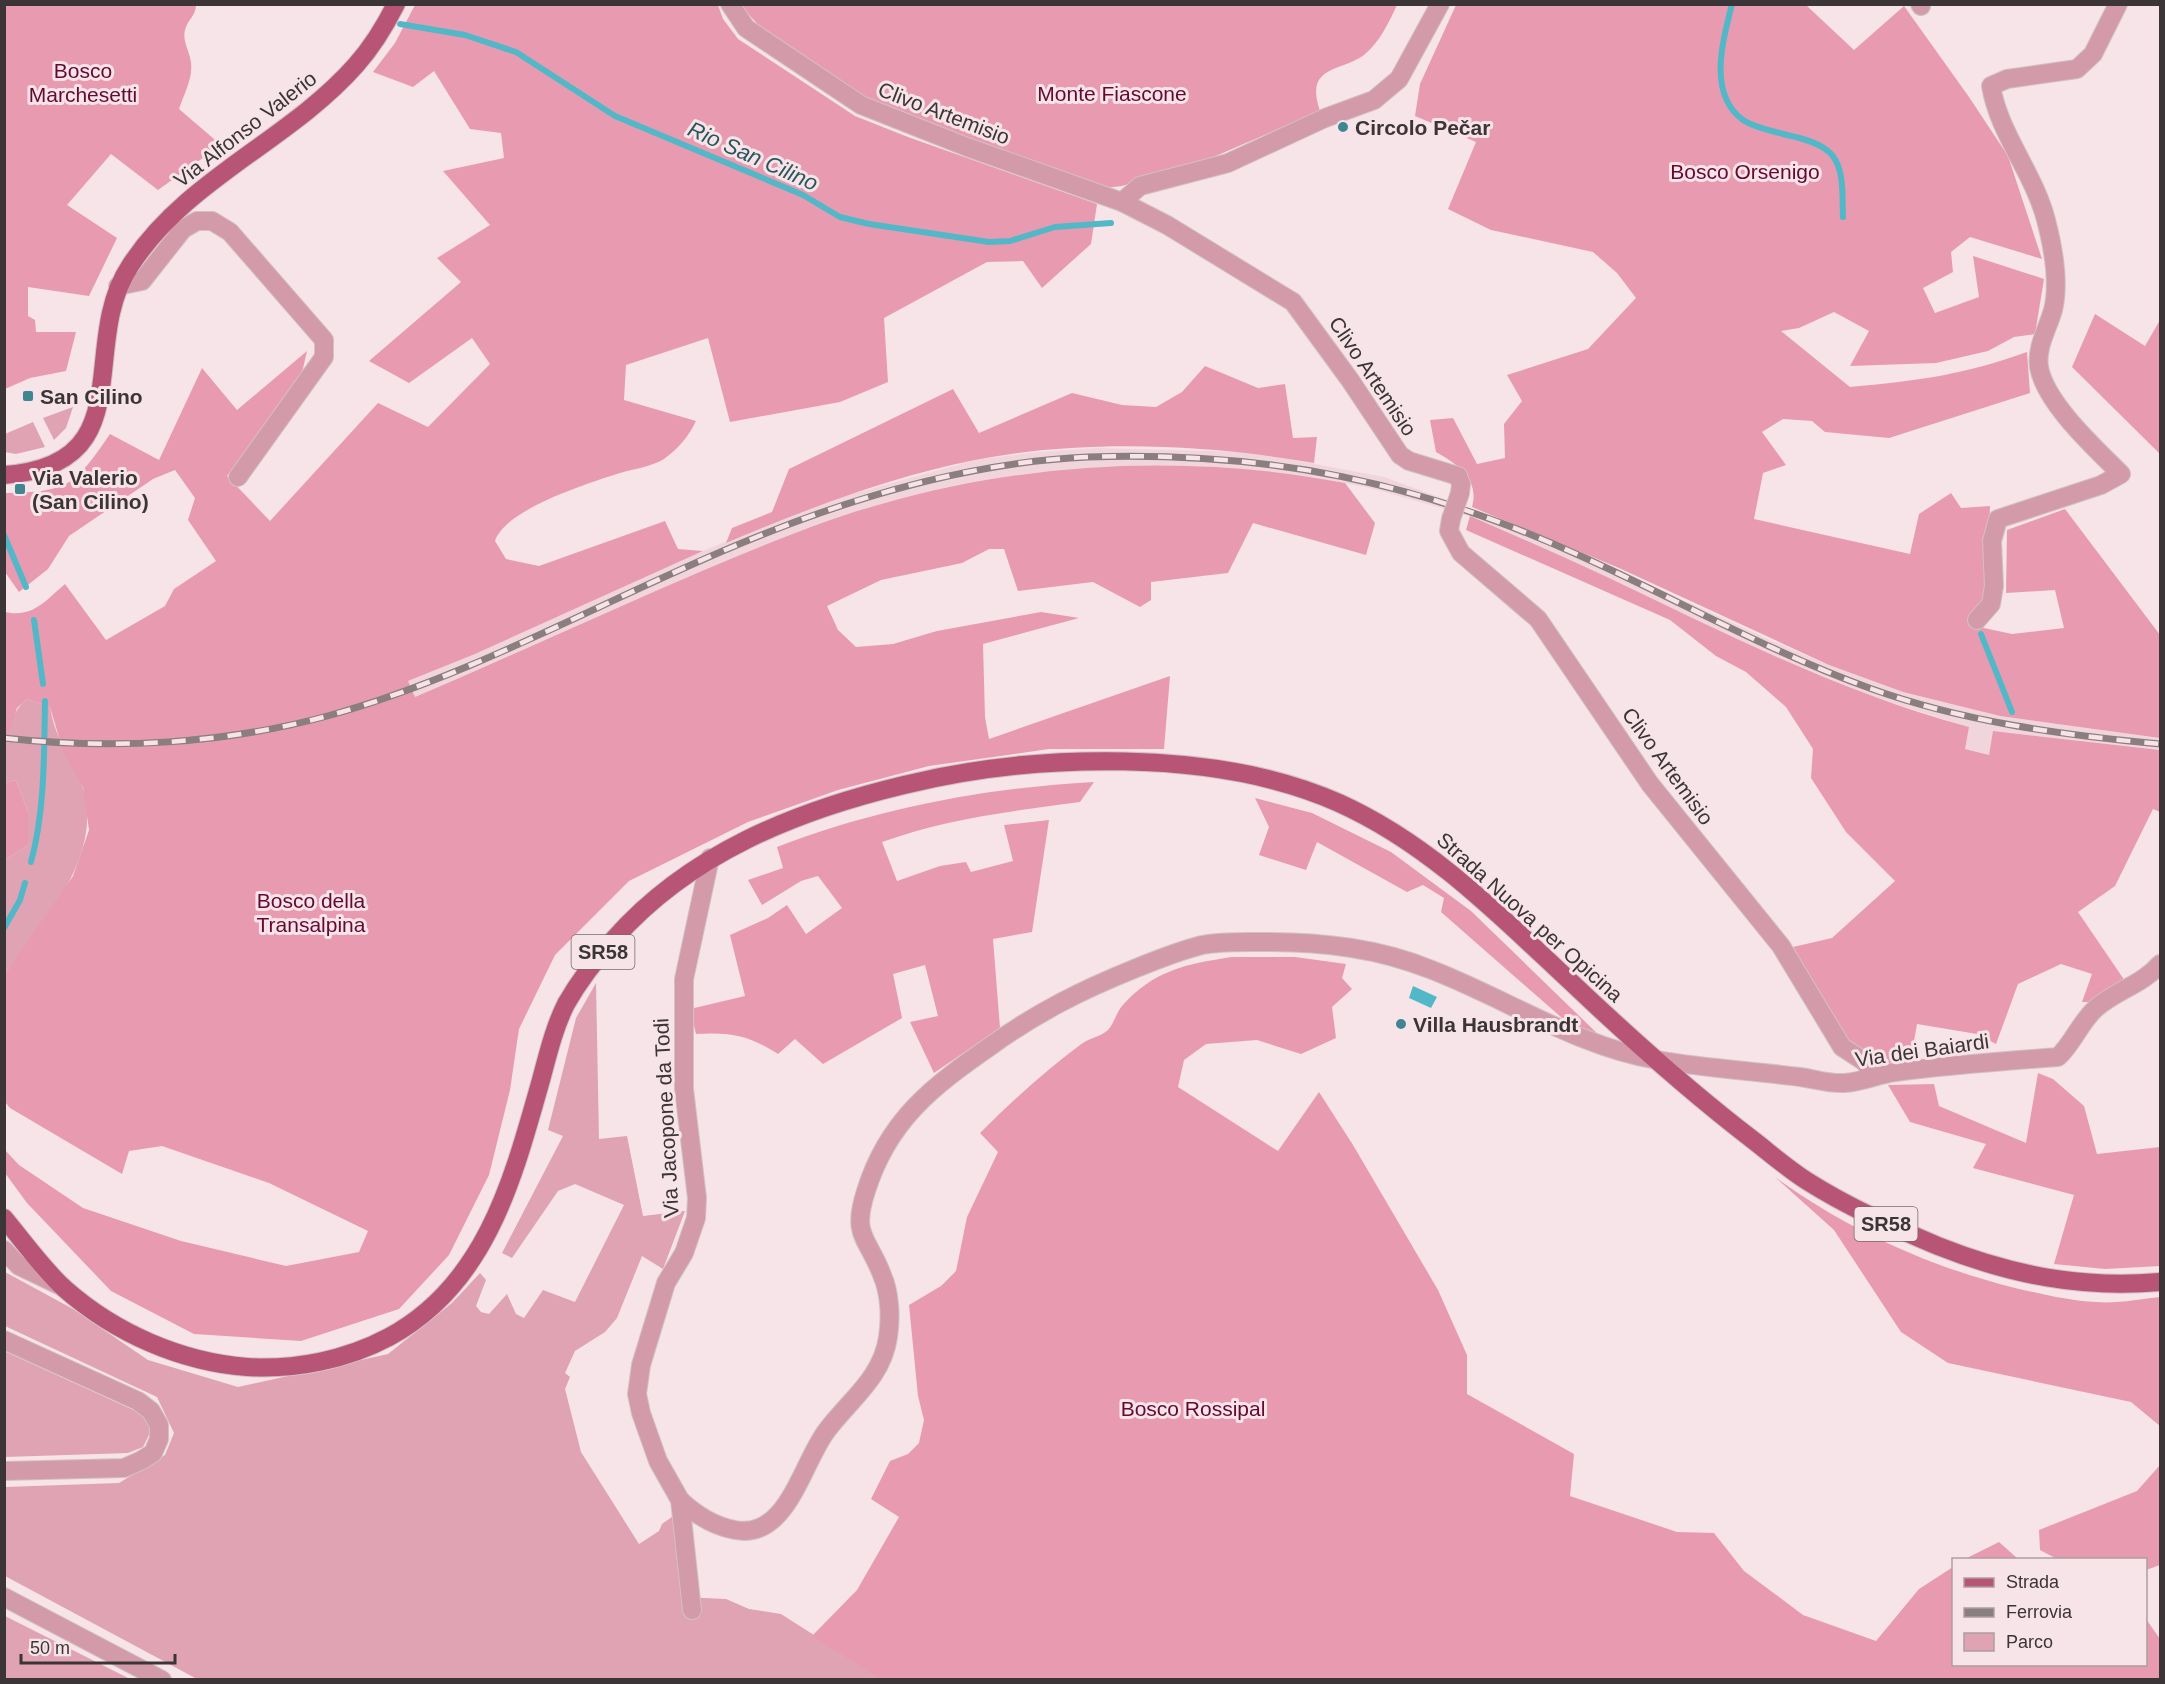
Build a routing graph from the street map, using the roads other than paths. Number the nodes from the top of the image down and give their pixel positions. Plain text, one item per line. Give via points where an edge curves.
1 (396, 4) edge
2 (730, 4) edge
3 (1440, 4) edge
4 (2118, 4) edge
5 (1122, 202) junction
6 (118, 286) junction
7 (4, 475) edge
8 (238, 477) dead end
9 (1977, 620) dead end
10 (710, 858) junction
11 (2160, 964) edge
12 (1653, 1060) junction
13 (1873, 1075) junction
14 (4, 1218) edge
15 (4, 1250) edge
16 (2160, 1282) edge
17 (66, 1289) junction
18 (4, 1340) edge
19 (4, 1471) edge
20 (680, 1500) junction
21 (4, 1597) edge
22 (692, 1610) dead end
23 (162, 1680) edge

1 - 6 main road, Via Alfonso Valerio via 384,28 338,84 191,198 149,239
2 - 5 street, Clivo Artemisio via 746,28 861,105
3 - 5 street via 1399,79 1374,100 1228,163 1140,186
4 - 9 street via 2093,54 2077,69 2007,79 1991,86 1995,108 2040,198 2050,236 2055,270 2054,308 2042,342 2039,367 2070,423 2121,474 2101,485 1998,519 1992,541 1991,604
5 - 13 street, Clivo Artemisio, bridge via 1293,302 1393,447 1409,461 1458,476 1460,493 1449,531 1461,553 1521,602 1550,633 1650,784 1781,946 1842,1047 1865,1062
6 - 7 main road, Via Alfonso Valerio via 98,400 82,445 50,468
6 - 8 street, Via Alfonso Valerio via 142,281 183,229 198,221 212,220 230,232 324,340 324,357
10 - 12 main road, Strada Nuova per Opicina / SR58 via 754,835 836,804 909,783 985,771 1061,763 1131,762 1252,776 1294,786 1345,806 1427,852
10 - 17 main road, Strada Nuova per Opicina / SR58 via 662,891 582,978 553,1035 513,1177 498,1216 458,1280 407,1327 351,1354 308,1364 256,1368 207,1363 154,1345 102,1317
10 - 20 street, Via Jacopone da Todi via 684,979 684,1089 696,1218 684,1253 666,1283 641,1365 638,1394 658,1461
11 - 13 street, Via dei Baiardi via 2137,985 2096,1009 2058,1057
12 - 13 street, Via dei Baiardi via 1824,1082 1864,1080
12 - 16 main road, Strada Nuova per Opicina / SR58 via 1802,1178 1895,1228 1978,1262 2050,1280 2093,1284
12 - 20 street, Via dei Baiardi via 1564,1032 1435,970 1361,948 1314,942 1207,944 1077,993 1047,1008 952,1074 917,1102 892,1134 867,1186 859,1214 860,1230 883,1276 890,1308 884,1356 860,1395 827,1430 774,1522 753,1531 739,1531 706,1521
14 - 17 main road, Strada Nuova per Opicina / SR58
15 - 17 street via 19,1266
18 - 19 street via 138,1401 151,1411 159,1425 159,1439 153,1453 124,1468
20 - 22 street, Via Jacopone da Todi
21 - 23 street

